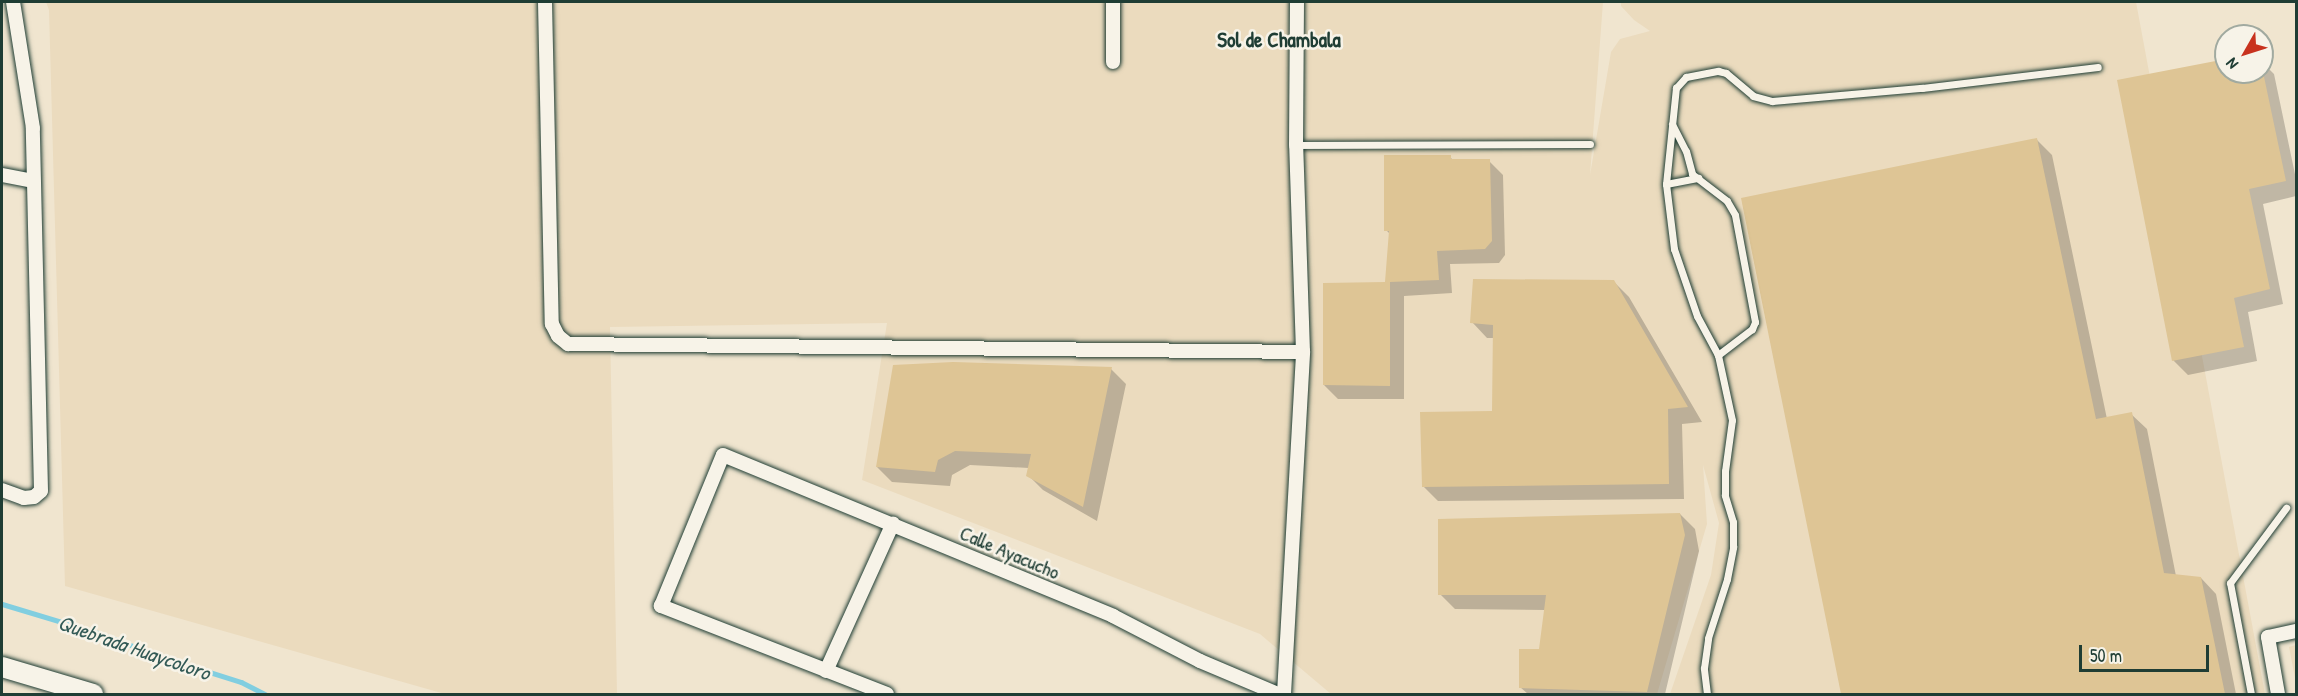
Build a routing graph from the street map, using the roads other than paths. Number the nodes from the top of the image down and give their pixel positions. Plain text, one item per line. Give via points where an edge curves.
1 (12, 2) edge
2 (545, 2) edge
3 (1113, 2) edge
4 (1297, 2) edge
5 (1113, 62) dead end
6 (2098, 67) dead end
7 (1672, 124) junction
8 (1590, 144) dead end
9 (1296, 145) junction
10 (2, 175) edge
11 (1698, 178) junction
12 (33, 181) junction
13 (1666, 184) junction
14 (1303, 352) junction
15 (1718, 355) junction
16 (2, 490) edge
17 (2286, 508) dead end
18 (893, 523) junction
19 (2296, 631) edge
20 (2, 666) edge
21 (826, 671) junction
22 (93, 694) edge
23 (887, 694) edge
24 (1278, 694) edge
25 (1284, 694) edge
26 (1707, 694) edge
27 (2251, 694) edge
28 (2278, 694) edge

1 - 12 street via 33,128
2 - 14 street via 552,324 568,345
3 - 5 street
4 - 9 street
6 - 7 lane via 1772,101 1754,96 1718,71 1681,80 1676,88
7 - 11 lane via 1686,150 1688,168
7 - 13 lane
8 - 9 lane
9 - 14 street
10 - 12 street
11 - 13 lane
11 - 15 lane via 1732,206 1755,322 1752,329
12 - 16 street via 41,491 24,498
13 - 15 lane via 1674,249 1697,316
14 - 25 street
15 - 26 lane via 1732,420 1725,495 1733,522 1733,547 1708,638 1704,668
17 - 27 lane via 2230,583
18 - 21 street
18 - 21 street, Calle Ayacucho via 723,455 661,606
18 - 24 street, Calle Ayacucho via 1113,616 1200,661
19 - 28 street via 2268,637
20 - 22 main road
21 - 23 street

